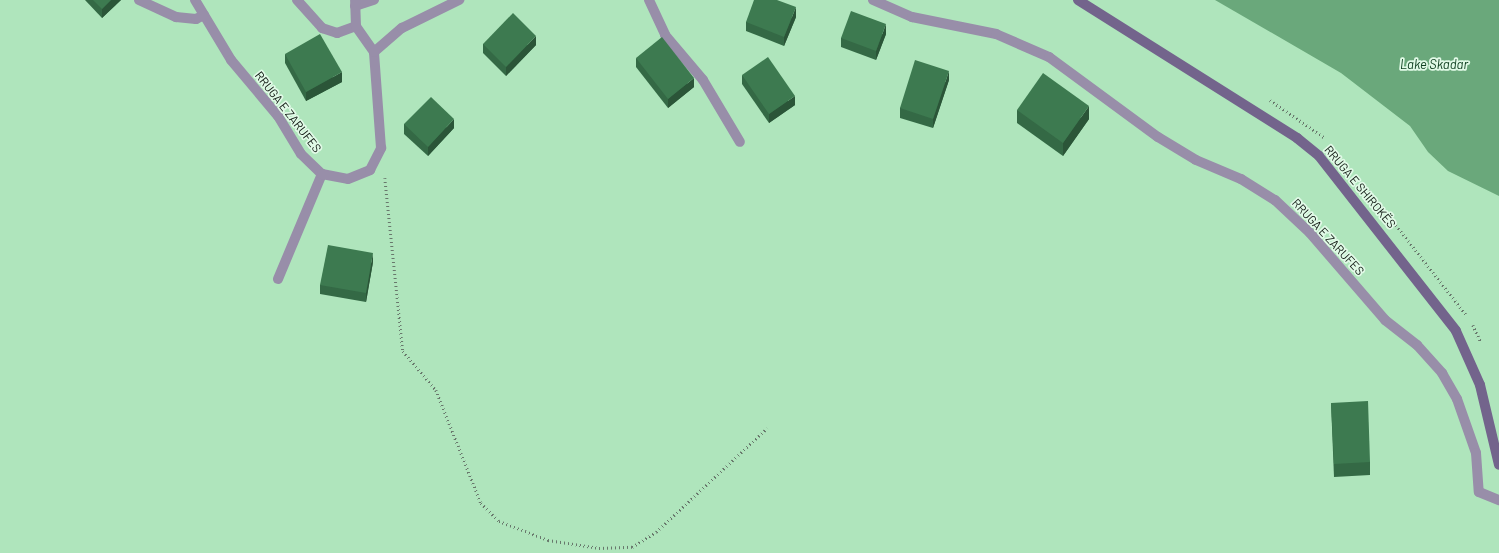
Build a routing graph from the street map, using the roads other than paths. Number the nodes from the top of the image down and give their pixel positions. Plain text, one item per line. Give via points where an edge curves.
1 (138, 0) edge
2 (194, 0) edge
3 (297, 0) edge
4 (374, 0) edge
5 (459, 0) edge
6 (649, 0) edge
7 (873, 0) edge
8 (1078, 0) edge
9 (355, 3) edge
10 (204, 15) junction
11 (356, 26) junction
12 (374, 52) junction
13 (740, 142) dead end
14 (322, 174) junction
15 (278, 279) dead end
16 (1499, 465) edge
17 (1499, 500) edge

1 - 10 street via 176,18 196,19
2 - 10 street, RRUGA E ZARUFES
3 - 11 street via 322,28 337,33
4 - 9 street
5 - 12 street via 402,28
6 - 13 street via 665,35 703,80
7 - 17 street, RRUGA E ZARUFES via 912,17 996,34 1049,57 1158,137 1196,160 1241,179 1275,200 1310,233 1385,320 1417,345 1442,373 1457,399 1476,453 1479,492
8 - 16 main road, RRUGA E SHIROKËS via 1297,138 1318,156 1456,331 1480,385
9 - 11 street
10 - 14 street, RRUGA E ZARUFES via 231,60 278,116 301,154
11 - 12 street
12 - 14 street via 381,148 370,170 348,180
14 - 15 street

